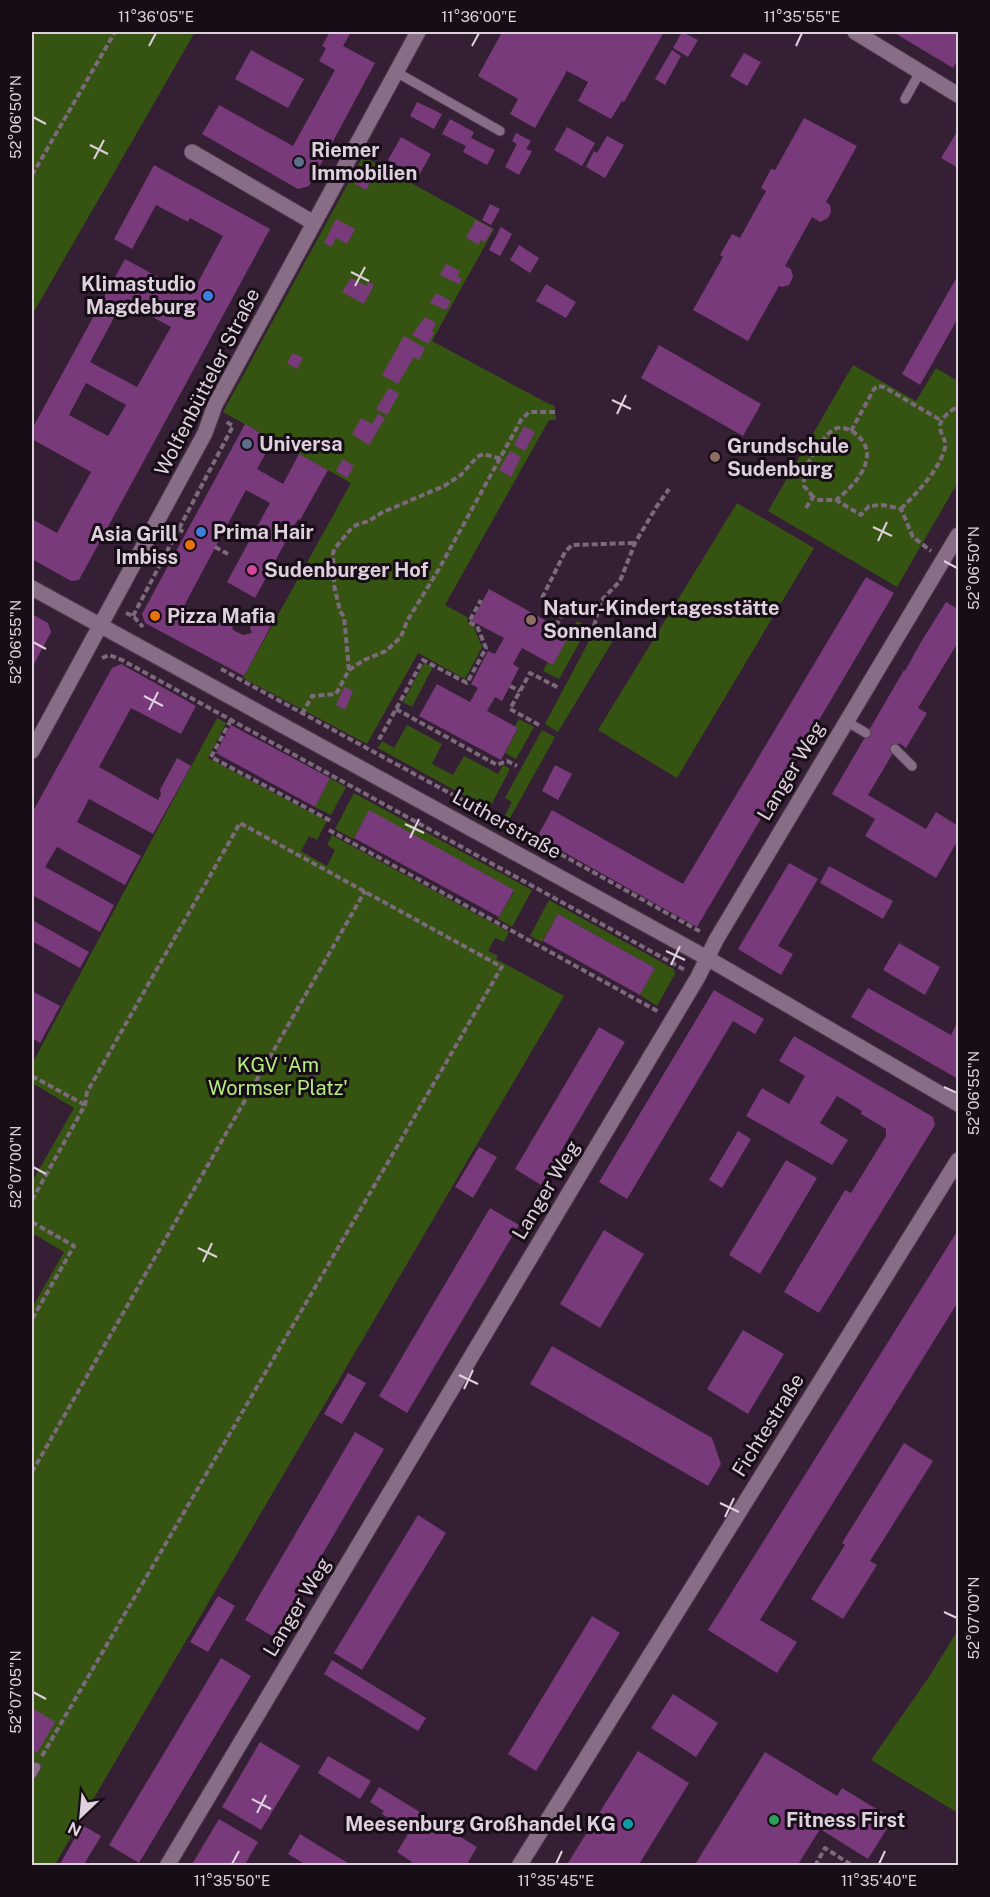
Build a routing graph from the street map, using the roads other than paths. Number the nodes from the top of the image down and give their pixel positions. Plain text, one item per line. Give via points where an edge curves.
1 (418, 32) edge
2 (855, 32) edge
3 (396, 72) junction
4 (920, 72) junction
5 (958, 95) edge
6 (905, 99) dead end
7 (500, 130) dead end
8 (192, 152) dead end
9 (314, 223) junction
10 (958, 535) edge
11 (32, 588) edge
12 (101, 626) junction
13 (846, 720) junction
14 (866, 733) dead end
15 (895, 749) dead end
16 (32, 751) edge
17 (912, 766) dead end
18 (707, 958) junction
19 (958, 1104) edge
20 (958, 1160) edge
21 (167, 1866) edge
22 (519, 1866) edge

1 - 3 street, Wolfenbütteler Straße
2 - 4 street
3 - 7 lane
3 - 9 street, Wolfenbütteler Straße
4 - 5 street
4 - 6 lane
8 - 9 street
9 - 12 street, Wolfenbütteler Straße
10 - 13 street, Langer Weg
11 - 12 street, Lutherstraße
12 - 16 street, Wolfenbütteler Straße
12 - 18 street, Lutherstraße
13 - 14 lane
13 - 18 street, Langer Weg
15 - 17 lane
18 - 19 street, Lutherstraße
18 - 21 street, Langer Weg
20 - 22 street, Fichtestraße

